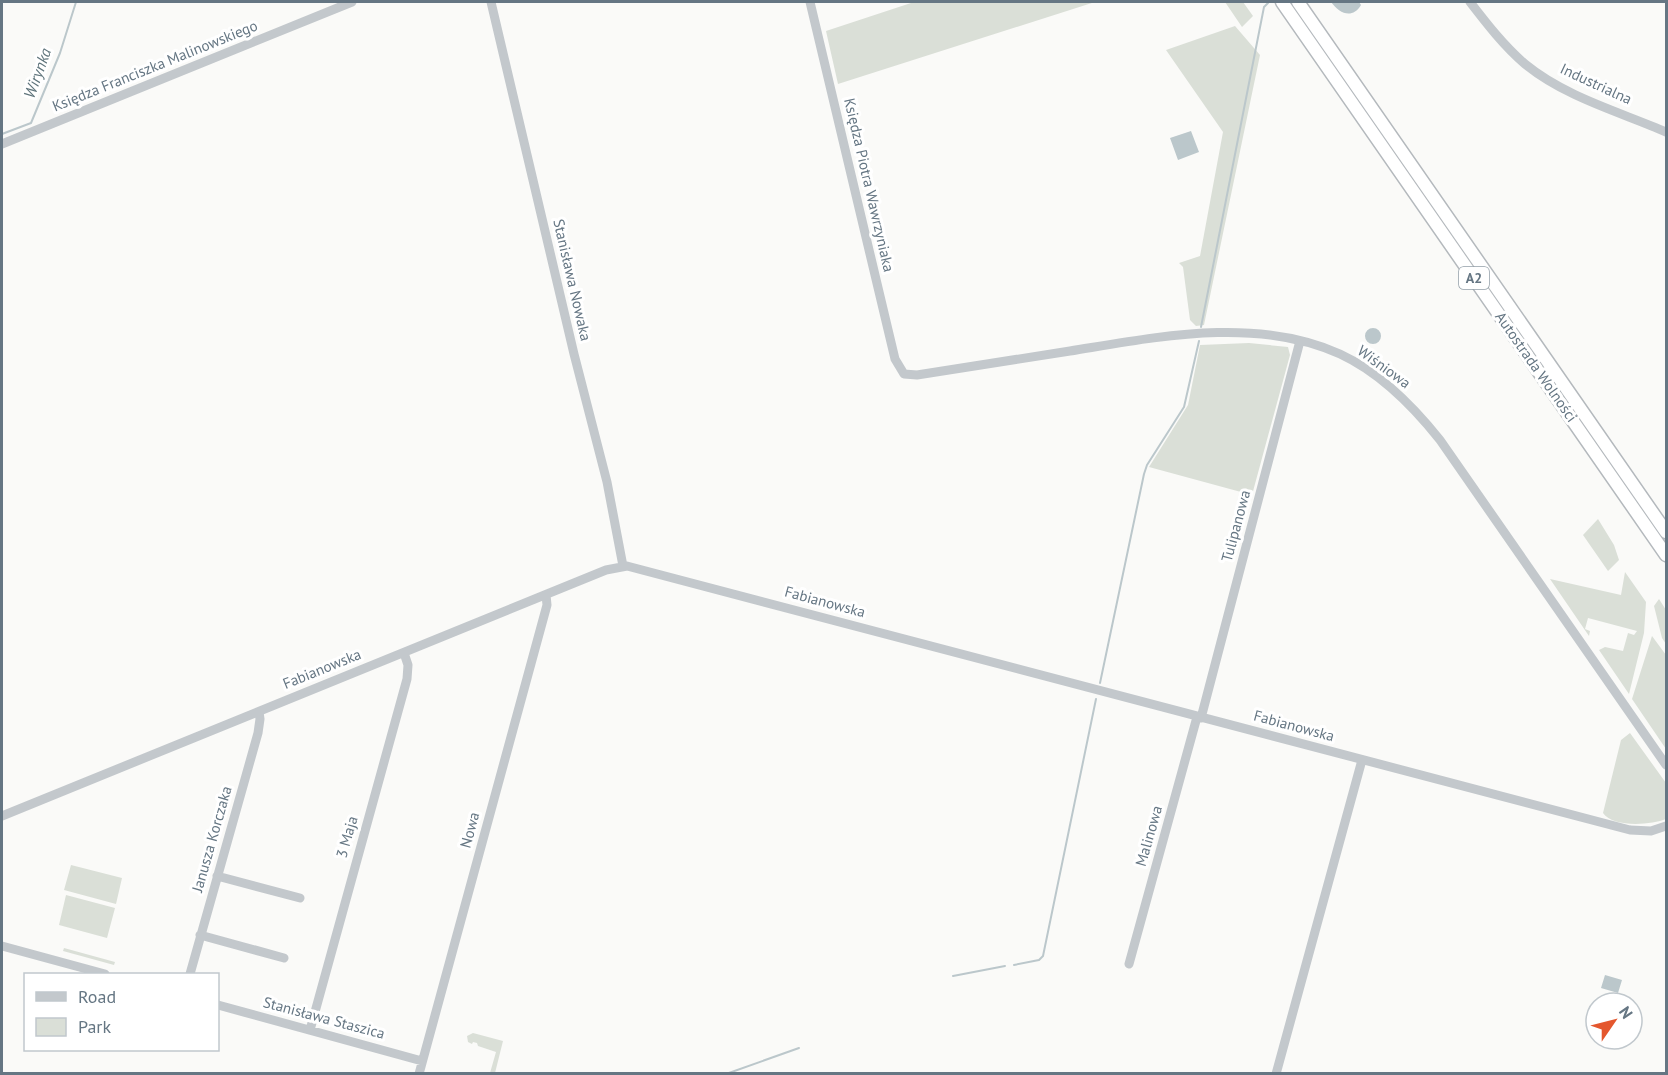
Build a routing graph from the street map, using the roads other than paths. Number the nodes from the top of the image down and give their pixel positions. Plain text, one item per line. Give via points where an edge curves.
1 (352, 2) edge
2 (491, 2) edge
3 (810, 2) edge
4 (1282, 2) edge
5 (1298, 2) edge
6 (1470, 2) edge
7 (1666, 132) edge
8 (2, 144) edge
9 (1300, 341) junction
10 (904, 374) joint
11 (1666, 532) edge
12 (1666, 555) edge
13 (623, 566) junction
14 (546, 595) junction
15 (404, 652) junction
16 (259, 712) junction
17 (1199, 717) junction
18 (1362, 760) junction
19 (1666, 765) edge
20 (2, 816) edge
21 (1666, 826) edge
22 (218, 876) junction
23 (300, 898) dead end
24 (200, 935) junction
25 (2, 946) edge
26 (284, 958) dead end
27 (1129, 964) dead end
28 (98, 973) edge
29 (190, 973) edge
30 (219, 1005) edge
31 (310, 1030) junction
32 (423, 1060) junction
33 (419, 1074) edge
34 (1276, 1074) edge

1 - 8 street, Księdza Franciszka Malinowskiego
2 - 13 street, Stanisława Nowaka via 604,471
3 - 10 street, Księdza Piotra Wawrzyniaka via 895,359
4 - 12 highway, Autostrada Wolności / A2
5 - 11 highway, Autostrada Wolności / A2
6 - 7 street, Industrialna via 1493,32 1526,64 1564,89
9 - 10 street, Wiśniowa via 1232,332 1194,333
9 - 17 street, Tulipanowa
9 - 19 street, Wiśniowa via 1366,369 1425,421
13 - 14 street, Fabianowska
13 - 17 street, Fabianowska
14 - 15 street, Fabianowska
14 - 32 street, Nowa via 547,604
15 - 16 street, Fabianowska
15 - 31 street, 3 Maja via 407,679
16 - 20 street, Fabianowska
16 - 22 street, Janusza Korczaka via 258,733
17 - 18 street, Fabianowska
17 - 27 street, Malinowa
18 - 21 street, Fabianowska via 1630,830 1651,831
18 - 34 street
22 - 23 street
22 - 24 street, Janusza Korczaka
24 - 26 street
24 - 29 street, Janusza Korczaka
25 - 28 street
30 - 31 street, Stanisława Staszica
31 - 32 street, Stanisława Staszica
32 - 33 street, Nowa

